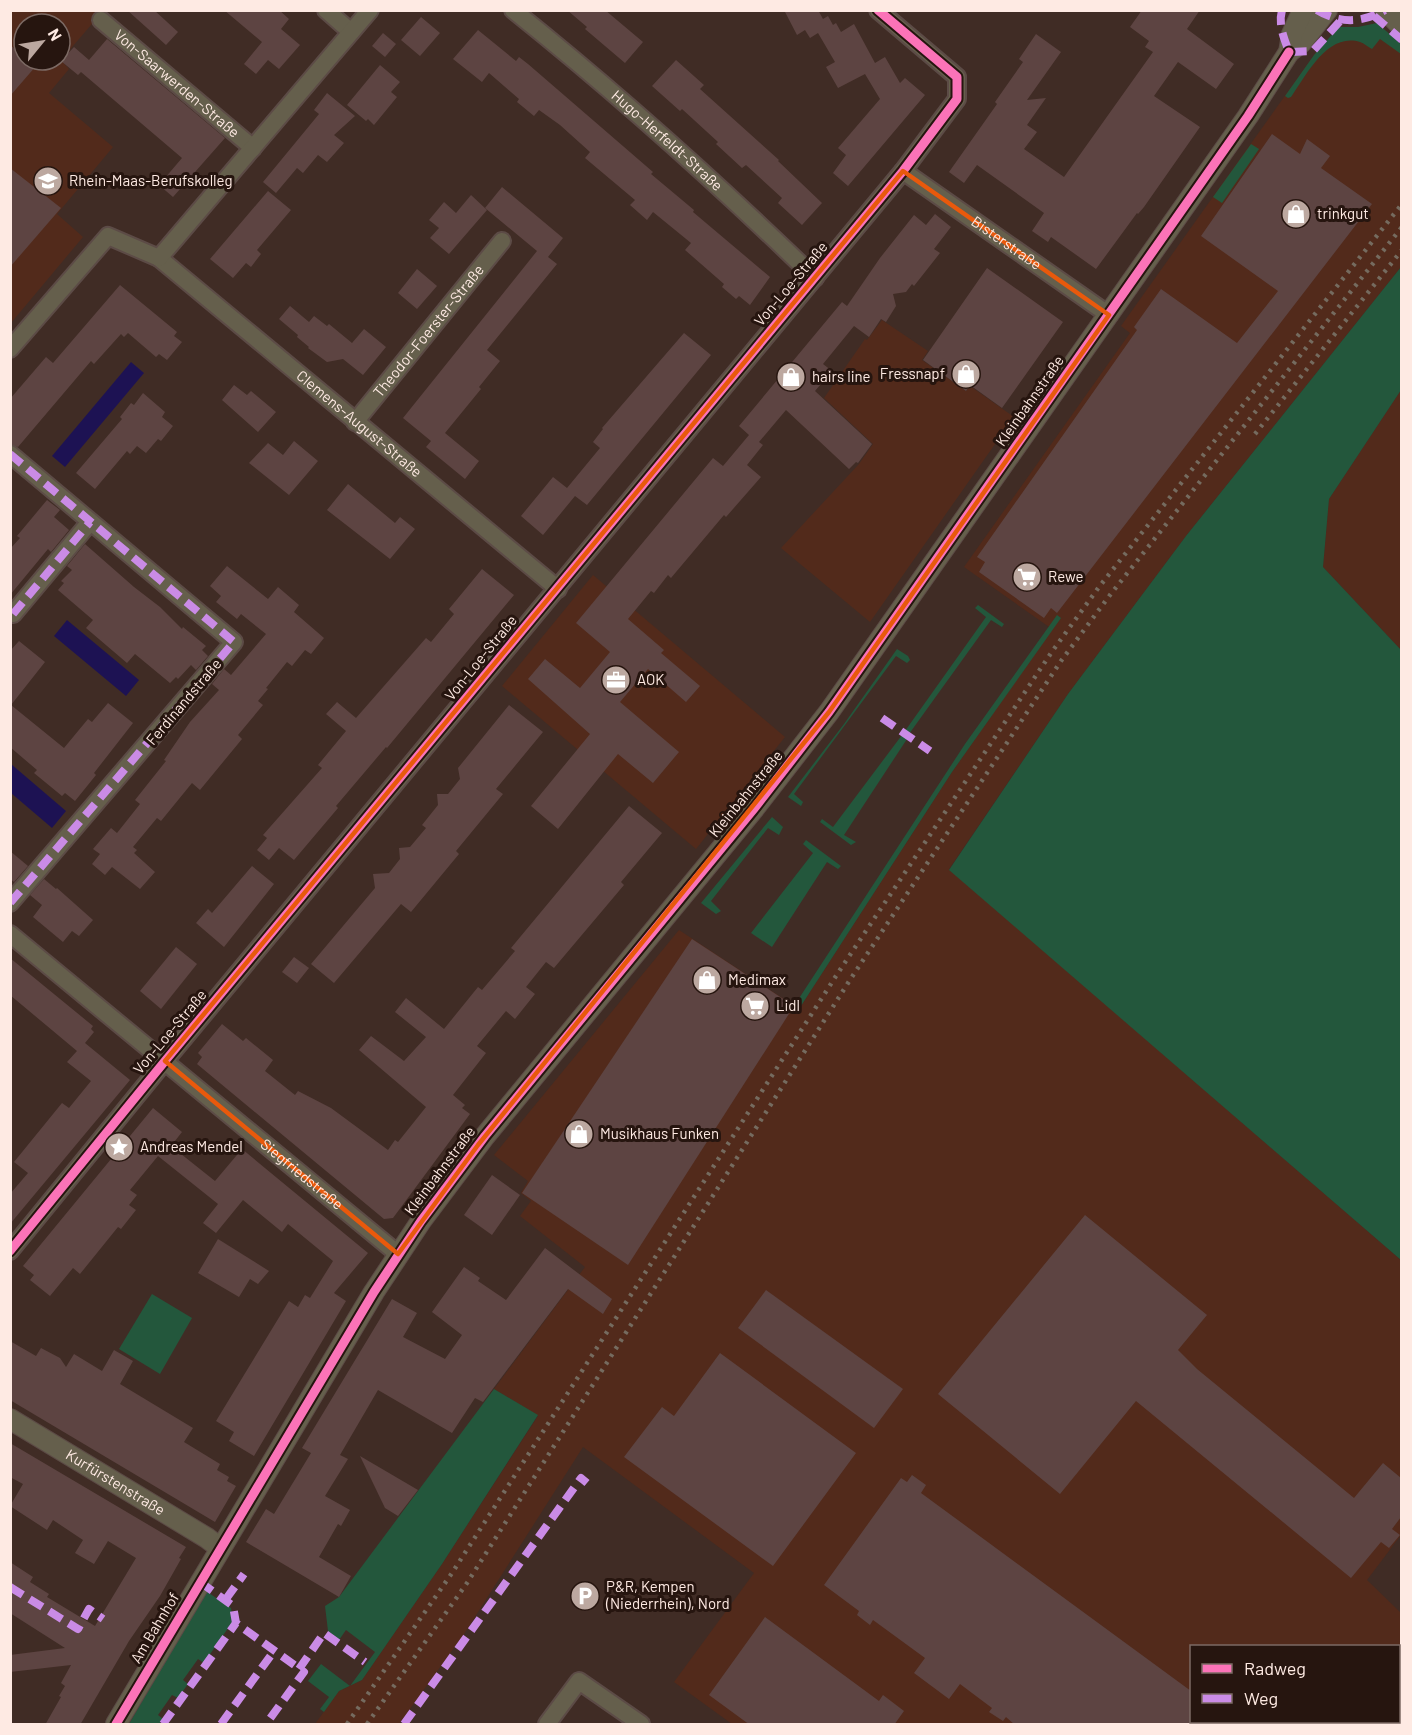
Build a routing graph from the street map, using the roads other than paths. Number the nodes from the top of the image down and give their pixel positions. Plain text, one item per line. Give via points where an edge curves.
1 (326, 10) edge
2 (369, 10) edge
3 (513, 10) edge
4 (878, 10) edge
5 (1303, 10) edge
6 (1327, 10) edge
7 (1385, 10) edge
8 (101, 20) dead end
9 (1401, 27) edge
10 (351, 32) junction
11 (1289, 51) junction
12 (253, 148) junction
13 (903, 171) junction
14 (502, 241) dead end
15 (159, 258) junction
16 (815, 278) junction
17 (1109, 315) junction
18 (10, 349) edge
19 (355, 422) junction
20 (10, 454) edge
21 (90, 522) junction
22 (558, 589) junction
23 (13, 614) dead end
24 (10, 903) edge
25 (10, 934) edge
26 (165, 1062) junction
27 (10, 1251) edge
28 (398, 1254) junction
29 (10, 1419) edge
30 (220, 1548) junction
31 (116, 1725) edge
32 (547, 1725) edge
33 (641, 1725) edge

1 - 10 street
2 - 10 street, Von-Saarwerden-Straße
3 - 16 street, Hugo-Herfeldt-Straße via 680,152
4 - 13 street, Von-Loe-Straße via 957,77 957,99
5 - 11 street, Kleinbahnstraße
6 - 11 street, Kleinbahnstraße via 1301,43
7 - 9 street
8 - 12 street, Von-Saarwerden-Straße
10 - 12 street, Von-Saarwerden-Straße
11 - 17 street, Kleinbahnstraße
12 - 15 street, Von-Saarwerden-Straße
13 - 16 street, Von-Loe-Straße
13 - 17 street, Bisterstraße
14 - 19 street, Theodor-Foerster-Straße
15 - 18 street via 108,236
15 - 19 street, Clemens-August-Straße
16 - 22 street, Von-Loe-Straße
17 - 28 street, Kleinbahnstraße via 829,712 747,818 485,1136
19 - 22 street, Clemens-August-Straße
20 - 21 street, Ferdinandstraße
21 - 23 street
21 - 24 street, Ferdinandstraße via 234,642
22 - 26 street, Von-Loe-Straße
25 - 26 street, Siegfriedstraße
26 - 27 street, Von-Loe-Straße
26 - 28 street, Siegfriedstraße
28 - 30 street, Kleinbahnstraße
29 - 30 street, Kurfürstenstraße
30 - 31 street, Am Bahnhof
32 - 33 street via 579,1681

